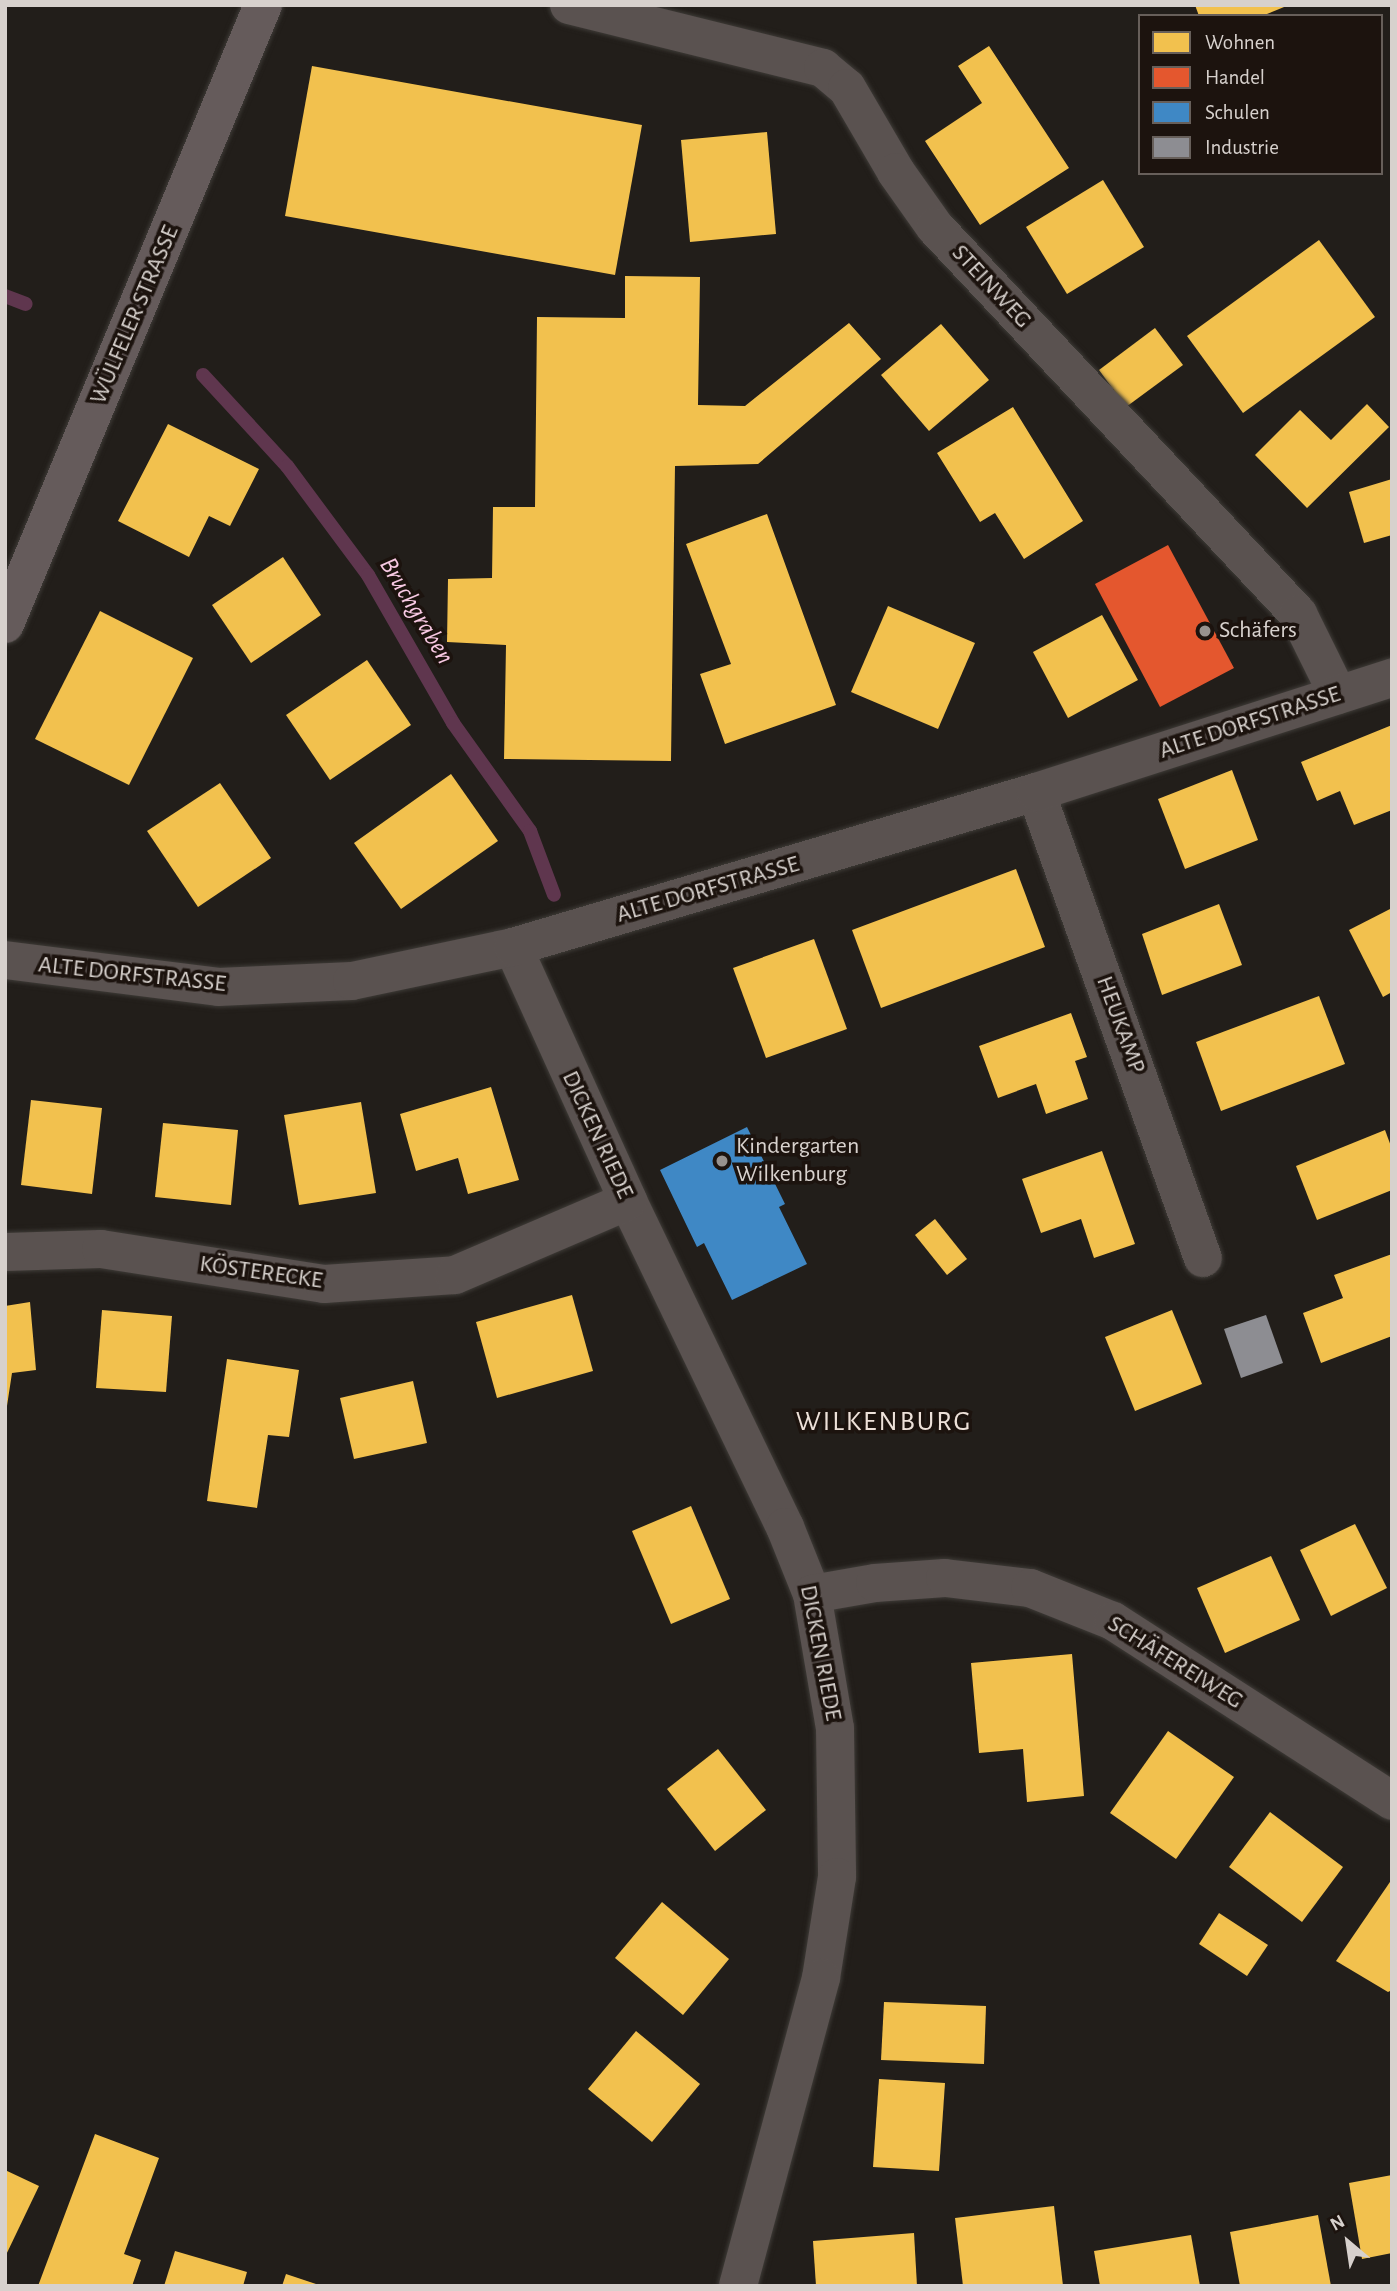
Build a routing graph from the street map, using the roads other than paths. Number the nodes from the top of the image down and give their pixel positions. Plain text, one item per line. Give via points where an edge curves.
1 (263, 5) edge
2 (569, 5) edge
3 (10, 600) edge
4 (1392, 678) edge
5 (1338, 695) junction
6 (1036, 792) junction
7 (513, 947) junction
8 (5, 960) edge
9 (628, 1201) junction
10 (5, 1252) edge
11 (1203, 1258) dead end
12 (812, 1594) junction
13 (1392, 1801) edge
14 (738, 2286) edge

1 - 3 main road, WÜLFELER STRASSE
2 - 5 street, STEINWEG via 823,68 847,88 896,172 935,227 1297,614
4 - 5 street, ALTE DORFSTRASSE
5 - 6 street, ALTE DORFSTRASSE
6 - 7 street, ALTE DORFSTRASSE
6 - 11 street, HEUKAMP
7 - 8 street, ALTE DORFSTRASSE via 352,981 218,987
7 - 9 street, DICKEN RIEDE
9 - 10 street, KÖSTERECKE via 455,1275 324,1284 101,1249
9 - 12 street, DICKEN RIEDE via 785,1527
12 - 13 street, SCHÄFEREIWEG via 945,1578 1030,1588 1113,1621
12 - 14 street, DICKEN RIEDE via 835,1728 837,1877 821,1978

